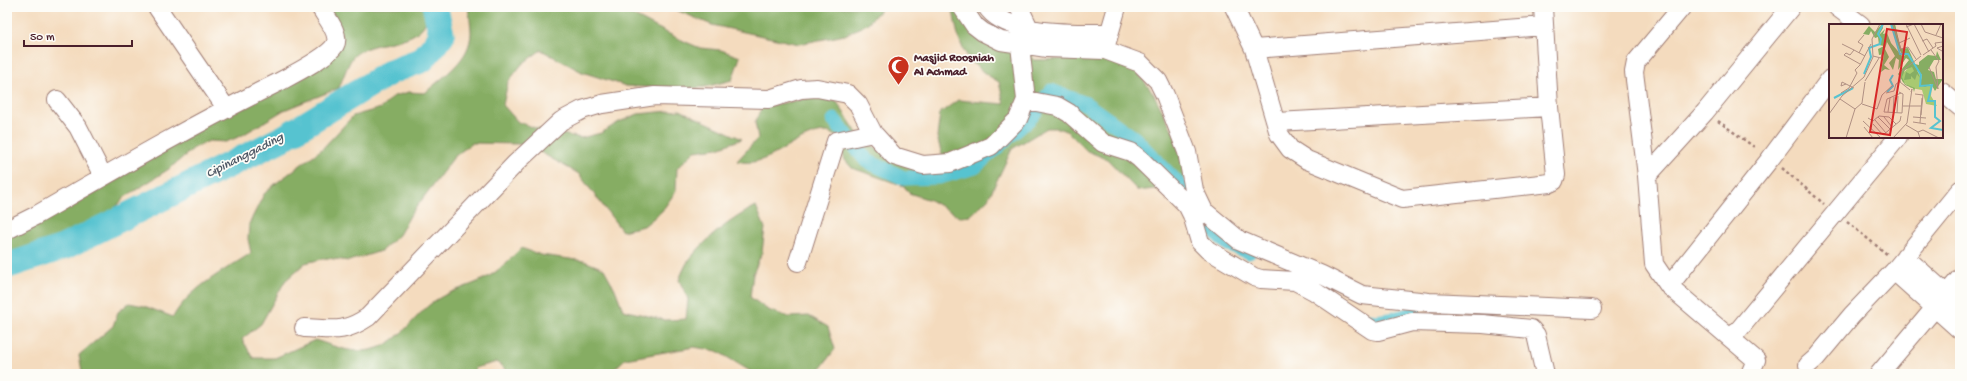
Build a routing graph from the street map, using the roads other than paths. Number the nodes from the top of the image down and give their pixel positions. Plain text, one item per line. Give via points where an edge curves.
1 (157, 7) edge
2 (320, 7) edge
3 (962, 7) edge
4 (987, 7) edge
5 (1019, 7) edge
6 (1117, 7) edge
7 (1234, 7) edge
8 (1543, 7) edge
9 (1682, 7) edge
10 (1791, 7) edge
11 (1837, 7) edge
12 (1860, 24) edge
13 (1544, 26) junction
14 (1029, 28) junction
15 (1109, 33) junction
16 (1020, 45) junction
17 (1254, 49) junction
18 (1105, 50) junction
19 (1829, 80) edge
20 (1943, 93) edge
21 (57, 100) dead end
22 (1032, 101) junction
23 (1549, 107) junction
24 (1960, 107) edge
25 (226, 108) junction
26 (1277, 122) junction
27 (864, 134) junction
28 (1897, 138) edge
29 (103, 176) junction
30 (1647, 176) junction
31 (1960, 190) edge
32 (7, 230) edge
33 (798, 262) dead end
34 (1900, 264) junction
35 (1960, 278) edge
36 (1669, 286) junction
37 (1940, 301) junction
38 (1960, 306) edge
39 (1592, 309) dead end
40 (304, 328) dead end
41 (1960, 330) edge
42 (1732, 338) junction
43 (1808, 365) dead end
44 (1545, 374) edge
45 (1750, 374) edge
46 (1879, 374) edge

1 - 25 street
2 - 25 street via 334,31 335,45 297,73
3 - 16 street via 974,25 983,32 1001,41
4 - 14 street via 991,14 1001,20
5 - 14 street
6 - 15 street
7 - 17 street
8 - 13 street
9 - 30 street via 1636,62 1634,72
10 - 30 street via 1705,112
11 - 12 street
13 - 17 street
13 - 23 street
14 - 15 street via 1051,32
15 - 18 street
16 - 18 street
16 - 22 street
17 - 26 street
18 - 39 street via 1140,63 1158,81 1187,152 1194,190 1204,211 1239,240 1368,296 1429,302
19 - 36 street
20 - 24 street
21 - 29 street via 78,127
22 - 27 street via 991,146 950,163 923,165 894,156
22 - 44 street via 1057,106 1069,113 1103,143 1130,152 1145,163 1187,205 1200,242 1208,250 1254,277 1295,281 1372,330 1412,322 1484,324 1531,330 1536,335
23 - 26 street
23 - 26 street via 1556,175 1550,183 1402,199 1307,160 1284,143
25 - 29 street
27 - 33 street via 836,141
27 - 40 street via 858,104 848,94 817,88 801,89 769,99 655,96 589,108 561,121 516,163 368,317 354,326 343,329
28 - 42 street
29 - 32 street via 36,216
30 - 36 street via 1653,262
31 - 34 street
34 - 37 street
34 - 43 street
35 - 37 street
36 - 42 street
37 - 38 street
37 - 41 street
37 - 46 street
42 - 45 street via 1756,360

